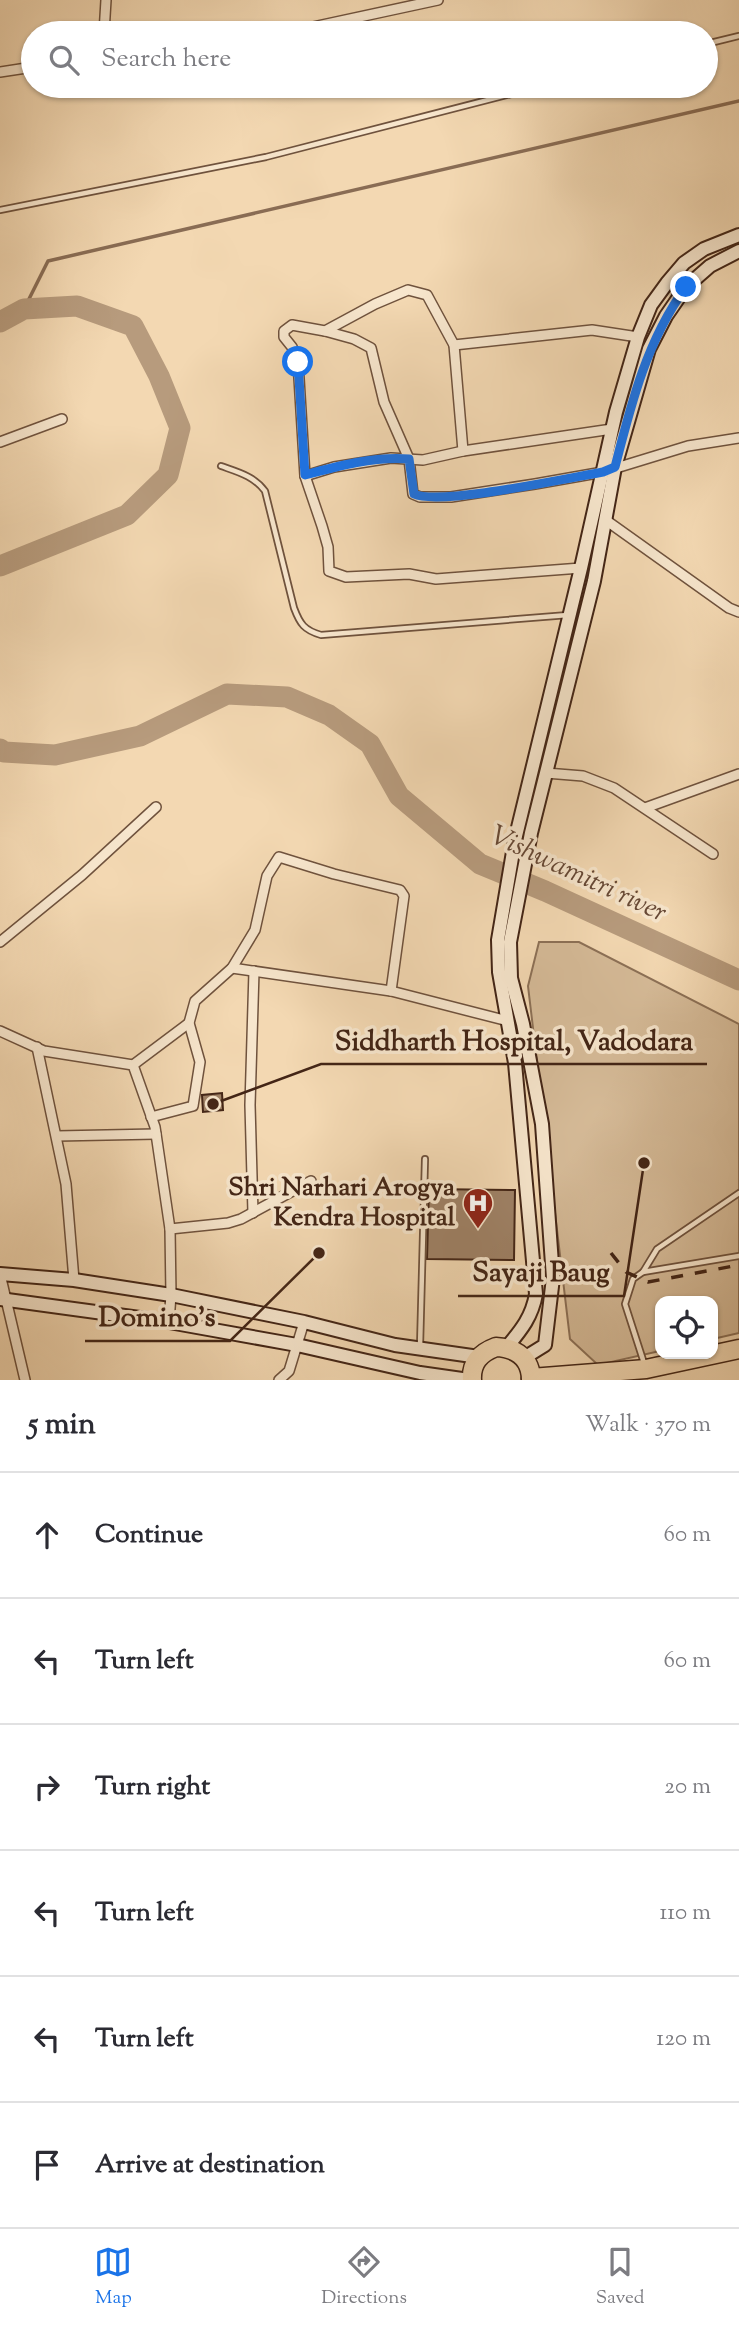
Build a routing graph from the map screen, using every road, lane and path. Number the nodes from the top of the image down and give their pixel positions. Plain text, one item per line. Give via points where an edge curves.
1 (106, 0) edge
2 (438, 0) edge
3 (105, 21) edge
4 (341, 21) edge
5 (739, 36) edge
6 (718, 41) edge
7 (21, 69) edge
8 (0, 72) edge
9 (495, 98) edge
10 (0, 210) edge
11 (739, 236) edge
12 (739, 251) edge
13 (325, 331) junction
14 (638, 337) junction
15 (454, 345) junction
16 (62, 419) dead end
17 (612, 429) junction
18 (739, 438) edge
19 (0, 442) edge
20 (463, 452) junction
21 (409, 459) junction
22 (221, 466) dead end
23 (609, 470) junction
24 (305, 475) junction
25 (607, 521) junction
26 (581, 568) junction
27 (739, 612) edge
28 (570, 614) junction
29 (546, 773) junction
30 (739, 774) edge
31 (156, 807) dead end
32 (645, 808) junction
33 (713, 853) dead end
34 (504, 941) junction
35 (0, 942) edge
36 (232, 968) junction
37 (254, 971) junction
38 (391, 991) junction
39 (508, 1021) junction
40 (189, 1023) junction
41 (0, 1031) edge
42 (37, 1047) junction
43 (133, 1065) junction
44 (151, 1116) junction
45 (156, 1134) junction
46 (57, 1136) junction
47 (425, 1159) dead end
48 (311, 1181) dead end
49 (739, 1193) edge
50 (253, 1213) junction
51 (170, 1229) junction
52 (739, 1256) edge
53 (643, 1272) junction
54 (0, 1274) edge
55 (74, 1280) junction
56 (171, 1295) junction
57 (3, 1299) edge
58 (169, 1322) junction
59 (304, 1322) junction
60 (297, 1345) junction
61 (420, 1347) junction
62 (507, 1348) junction
63 (739, 1349) edge
64 (478, 1357) junction
65 (524, 1358) junction
66 (646, 1369) junction
67 (422, 1377) edge
68 (531, 1379) edge
69 (24, 1380) edge
70 (279, 1380) edge
71 (470, 1380) edge

1 - 3 street
2 - 4 street
5 - 6 lane
7 - 8 street
9 - 10 lane via 266,157
11 - 14 street via 704,249 684,263 652,305
12 - 23 street via 696,276 666,316 649,349
13 - 15 street via 408,290 427,295
13 - 21 street via 371,348 384,402
13 - 24 street via 292,325 284,331 298,362
14 - 15 street via 592,330
14 - 17 street
15 - 20 street
16 - 19 street
17 - 20 street
17 - 23 street
18 - 23 street via 688,446
20 - 21 street
21 - 23 street via 414,494 420,497 451,497
21 - 24 street via 391,458
22 - 28 lane via 247,475 265,491 294,608 300,624 309,631 321,635
23 - 25 street
23 - 26 street
24 - 26 street via 323,526 329,571 346,577 409,574 436,579
25 - 27 street
25 - 29 street
26 - 28 street
28 - 34 street via 515,840
29 - 32 street via 597,780
29 - 34 street
30 - 32 street
31 - 35 street
32 - 33 street
34 - 39 street via 499,972
34 - 65 street via 542,1124 553,1278 545,1345
36 - 37 street
36 - 38 street via 255,930 267,876 284,857 400,890 404,896
36 - 40 street via 195,1001
37 - 38 street
37 - 50 street
38 - 39 street
39 - 62 street via 536,1294 529,1319
40 - 43 street
40 - 44 street via 200,1062 193,1106
41 - 42 street
42 - 43 street
42 - 46 street
43 - 44 street
44 - 45 street
45 - 46 street
45 - 51 street
46 - 55 street
47 - 61 lane
48 - 50 street
49 - 53 lane via 657,1249
50 - 51 street via 228,1223
51 - 56 street
52 - 53 lane
53 - 66 lane via 633,1279 625,1304
54 - 55 street
54 - 57 street
55 - 56 street
56 - 58 street
56 - 59 street
57 - 58 street
57 - 69 street
58 - 60 street
59 - 60 street
59 - 61 street
60 - 67 street
60 - 70 street via 289,1371
61 - 64 street
62 - 64 highway via 496,1347
62 - 65 highway
63 - 66 highway
64 - 71 highway
65 - 68 highway
66 - 68 highway
67 - 71 street

